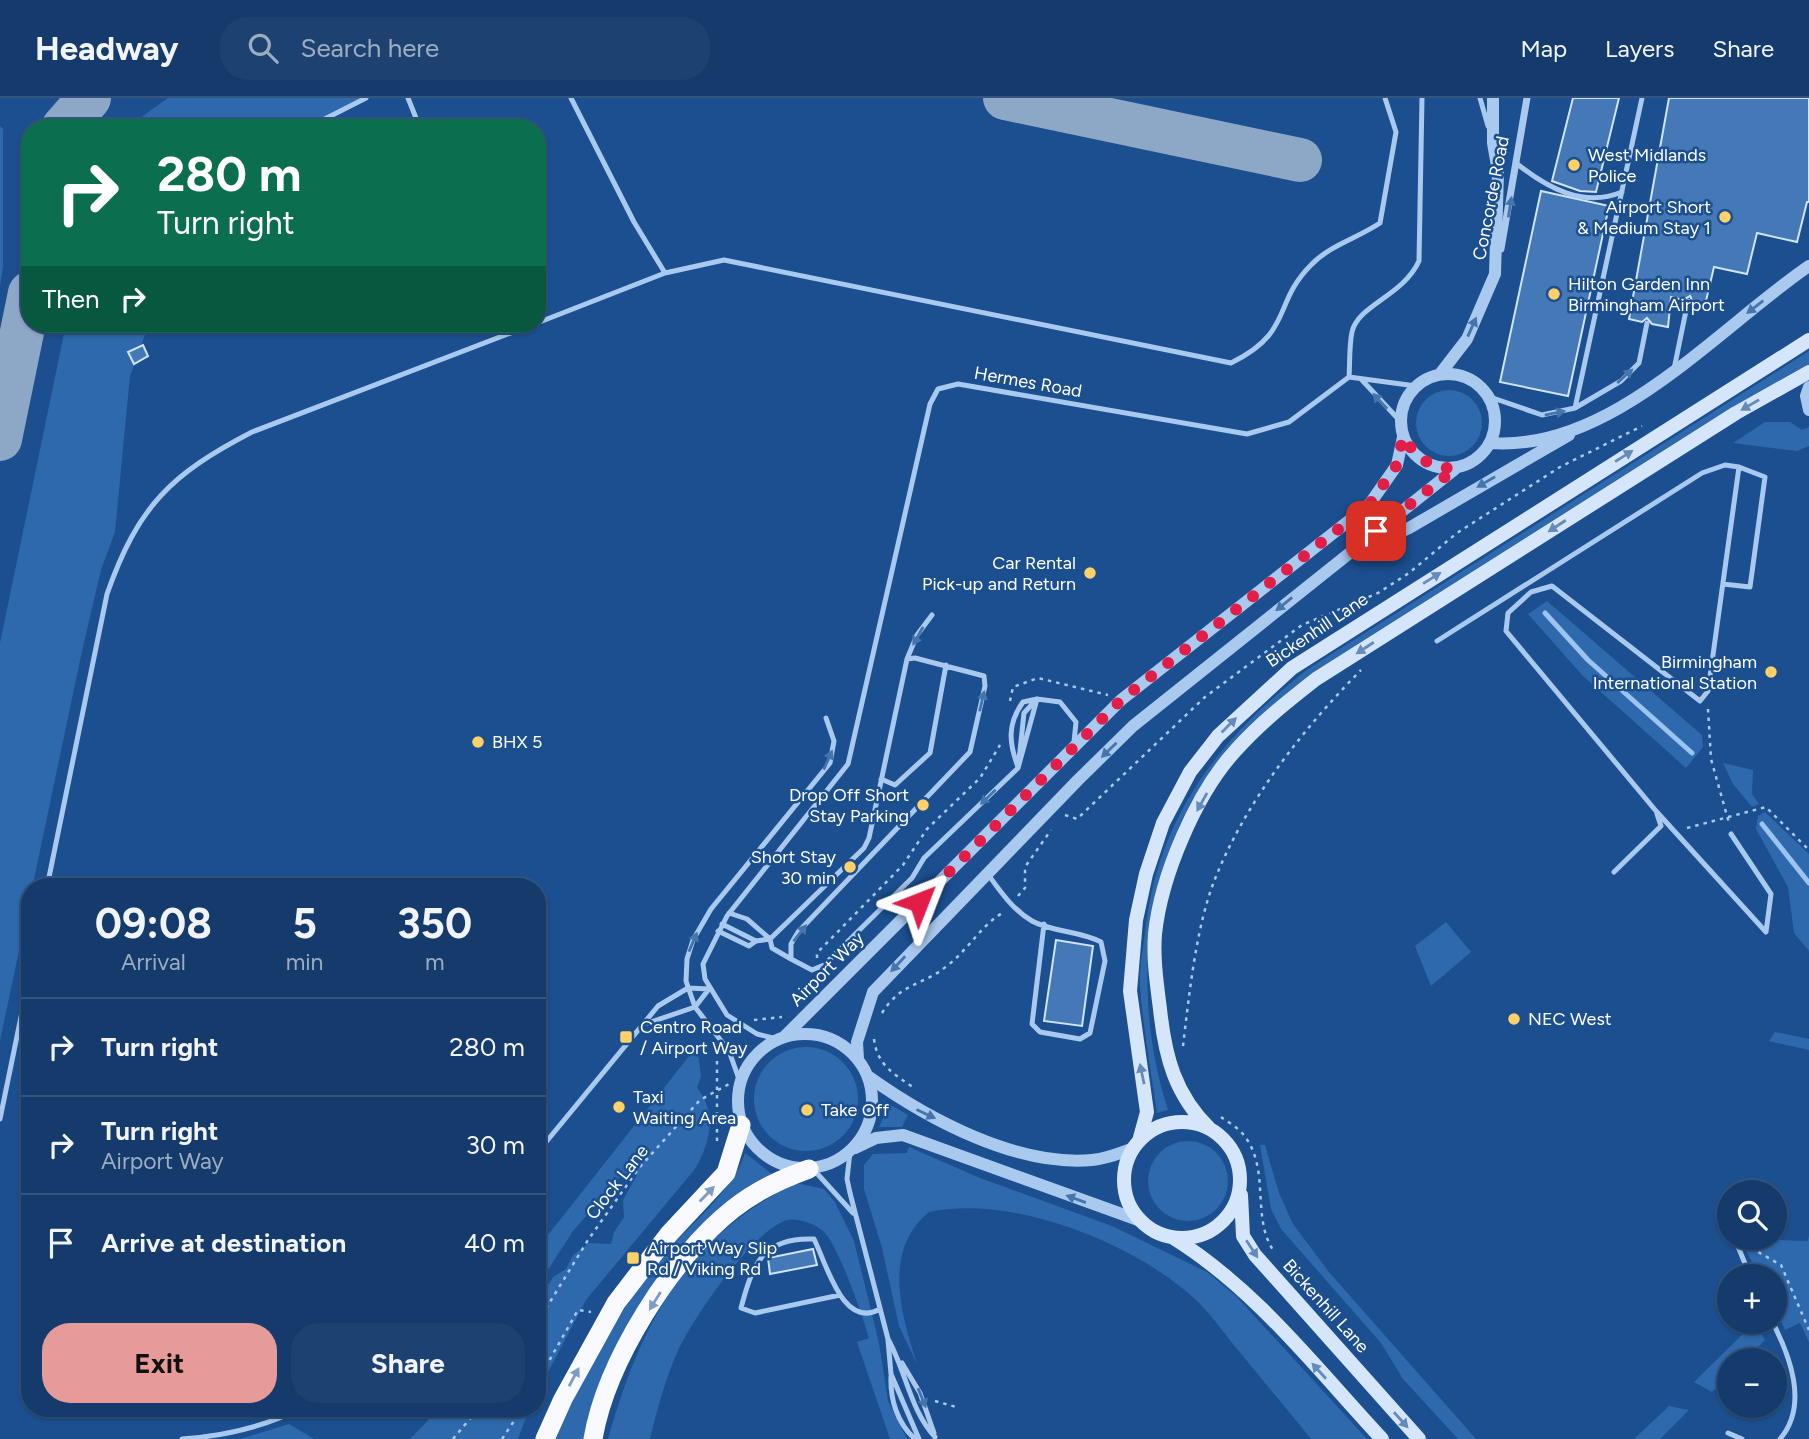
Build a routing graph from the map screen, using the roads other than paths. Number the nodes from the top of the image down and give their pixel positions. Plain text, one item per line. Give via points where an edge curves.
1 (366, 98) edge
2 (408, 98) edge
3 (571, 98) edge
4 (1385, 98) edge
5 (1422, 98) edge
6 (1480, 98) edge
7 (1493, 98) edge
8 (1527, 98) edge
9 (1642, 98) edge
10 (325, 119) edge
11 (416, 119) edge
12 (1493, 143) junction
13 (1516, 163) junction
14 (1622, 192) junction
15 (1809, 266) edge
16 (665, 273) junction
17 (1495, 274) junction
18 (1688, 301) dead end
19 (546, 319) edge
20 (1647, 323) dead end
21 (510, 333) edge
22 (1809, 340) edge
23 (1673, 371) junction
24 (1809, 372) edge
25 (1440, 374) junction
26 (1349, 377) junction
27 (1361, 379) junction
28 (1416, 386) junction
29 (1809, 387) edge
30 (1490, 397) junction
31 (1575, 408) junction
32 (1809, 411) edge
33 (1401, 422) junction
34 (1588, 425) junction
35 (1403, 437) junction
36 (1491, 443) junction
37 (1739, 467) junction
38 (1455, 469) junction
39 (1337, 562) junction
40 (1723, 584) junction
41 (932, 615) dead end
42 (1437, 641) dead end
43 (907, 659) junction
44 (946, 665) junction
45 (1037, 699) junction
46 (826, 718) dead end
47 (1073, 749) junction
48 (1018, 768) junction
49 (881, 779) junction
50 (1656, 811) junction
51 (1731, 834) dead end
52 (869, 838) junction
53 (881, 848) junction
54 (1614, 872) dead end
55 (987, 873) junction
56 (49, 878) edge
57 (729, 913) junction
58 (722, 924) junction
59 (1044, 925) junction
60 (718, 931) junction
61 (770, 939) junction
62 (756, 941) junction
63 (791, 959) junction
64 (688, 988) junction
65 (709, 989) junction
66 (695, 1007) junction
67 (21, 1017) edge
68 (648, 1023) junction
69 (781, 1038) junction
70 (858, 1059) junction
71 (869, 1077) junction
72 (740, 1082) junction
73 (0, 1119) edge
74 (741, 1125) junction
75 (1210, 1129) junction
76 (546, 1142) edge
77 (1136, 1144) junction
78 (852, 1151) junction
79 (811, 1169) junction
80 (1240, 1183) junction
81 (857, 1219) junction
82 (1141, 1221) junction
83 (1171, 1237) junction
84 (840, 1296) junction
85 (880, 1309) junction
86 (1778, 1334) edge
87 (888, 1339) junction
88 (284, 1417) edge
89 (1728, 1433) dead end
90 (1785, 1434) junction
91 (936, 1438) edge
92 (181, 1439) edge
93 (545, 1439) edge
94 (593, 1439) edge
95 (917, 1439) edge
96 (1382, 1439) edge
97 (1419, 1439) edge
98 (1742, 1439) edge
99 (1773, 1439) edge
100 (1780, 1439) edge

1 - 10 lane
2 - 11 lane
3 - 16 lane
4 - 16 lane via 1396,132 1380,223 1333,246 1309,266 1270,338 1231,363 724,261
5 - 26 lane via 1419,261 1412,277 1365,312 1352,330
6 - 12 lane
7 - 12 street
8 - 13 street, Concorde Road
9 - 14 lane
12 - 17 street via 1498,172
13 - 14 lane via 1549,188 1591,199
17 -> 13 street, Concorde Road
14 - 31 lane
15 -> 23 street
16 - 19 lane
25 -> 17 street, Concorde Road via 1467,339
18 - 23 lane
31 -> 20 lane via 1621,381 1639,363
21 - 56 lane via 252,432 209,454 160,493 119,558 107,594
77 -> 22 main road, Bickenhill Lane via 1147,1112 1130,991 1136,920 1163,823 1190,772 1218,736 1292,668
23 - 34 street
24 -> 75 main road via 1713,427 1316,679 1233,752 1175,855 1155,935 1165,1046 1189,1109
25 - 28 street
25 - 30 street via 1458,374 1475,381
26 - 27 lane
26 - 57 lane, Hermes Road via 1289,422 1247,434 958,384 938,389 930,404 848,764
27 - 28 lane
33 -> 27 lane
28 - 33 street via 1405,401
29 - 32 street
30 -> 31 lane via 1542,415
30 - 36 street via 1496,418
33 - 35 street
34 - 36 street via 1521,443
34 -> 39 street via 1409,528
35 - 38 street via 1417,457 1434,467
35 - 47 street, Airport Way via 1397,465 1369,505 1121,700
36 - 38 street via 1481,457
37 - 40 lane
37 - 40 lane via 1765,477 1750,587
37 - 42 lane via 1725,465 1702,473
38 - 39 street
39 -> 55 street via 1133,726
40 - 50 lane via 1709,691 1700,701 1552,586 1531,592 1508,613 1506,631
41 -> 43 lane
43 - 44 lane
43 - 49 lane
44 - 49 lane via 930,752 895,785
53 -> 44 lane via 970,752 984,676
45 - 47 lane via 1060,702 1076,722
45 - 48 lane
45 - 48 lane via 1024,713
45 - 48 lane via 1023,702 1013,716 1011,741
64 -> 46 lane via 692,940 711,909 830,763 834,741
47 - 69 street, Airport Way
48 -> 63 lane via 924,858 912,878 824,965 812,970
49 - 52 lane
50 - 51 lane via 1766,932 1771,894
50 - 54 lane via 1661,826
52 - 53 lane
52 - 61 lane
63 -> 53 lane via 791,944 798,932
55 - 59 lane via 1011,904
55 -> 70 street via 873,992 857,1042
57 - 58 lane
57 - 61 lane via 747,919
58 - 60 lane
58 - 62 lane
59 - 59 lane via 1101,942 1105,961 1090,1033 1080,1039 1040,1032 1032,1024
60 - 62 lane via 748,946
60 - 65 lane via 703,964
61 - 62 lane
61 - 63 lane via 772,948
64 - 65 lane
64 - 66 lane
64 - 68 lane via 658,1006
65 - 66 lane
65 - 69 lane via 727,1015 757,1034
66 - 68 lane
66 - 72 lane via 729,1051
67 - 73 lane
68 - 76 lane
69 - 70 street via 809,1033 832,1039
69 - 72 street via 754,1056
70 - 71 street
71 -> 77 street via 914,1108 1011,1149 1051,1158 1093,1160
71 - 78 street via 873,1101 869,1124
72 - 74 street
74 - 79 street via 756,1149 769,1159
93 -> 74 highway via 616,1303 669,1234 726,1173
75 - 77 main road via 1196,1123 1173,1123 1151,1131
75 - 80 main road via 1233,1152
77 - 82 main road via 1124,1178 1126,1193
78 - 79 street via 834,1163
78 - 81 lane via 847,1179
82 -> 78 street via 903,1135 876,1138
79 - 81 lane
79 -> 94 highway via 751,1196 693,1248 636,1331 611,1384
80 - 83 main road via 1237,1199 1218,1226 1188,1238
80 -> 97 main road, Bickenhill Lane via 1244,1236 1255,1255
81 - 85 lane
82 - 83 main road
96 -> 83 main road via 1248,1293
84 - 84 lane via 755,1313 741,1308 765,1251 789,1238 814,1239
84 - 85 lane via 858,1314
85 - 87 lane
86 - 90 lane via 1795,1380 1796,1409
87 -> 91 lane via 919,1416
87 - 95 lane via 890,1389 898,1416
88 - 92 lane via 239,1432
89 - 98 lane
90 - 99 lane
90 - 100 lane

